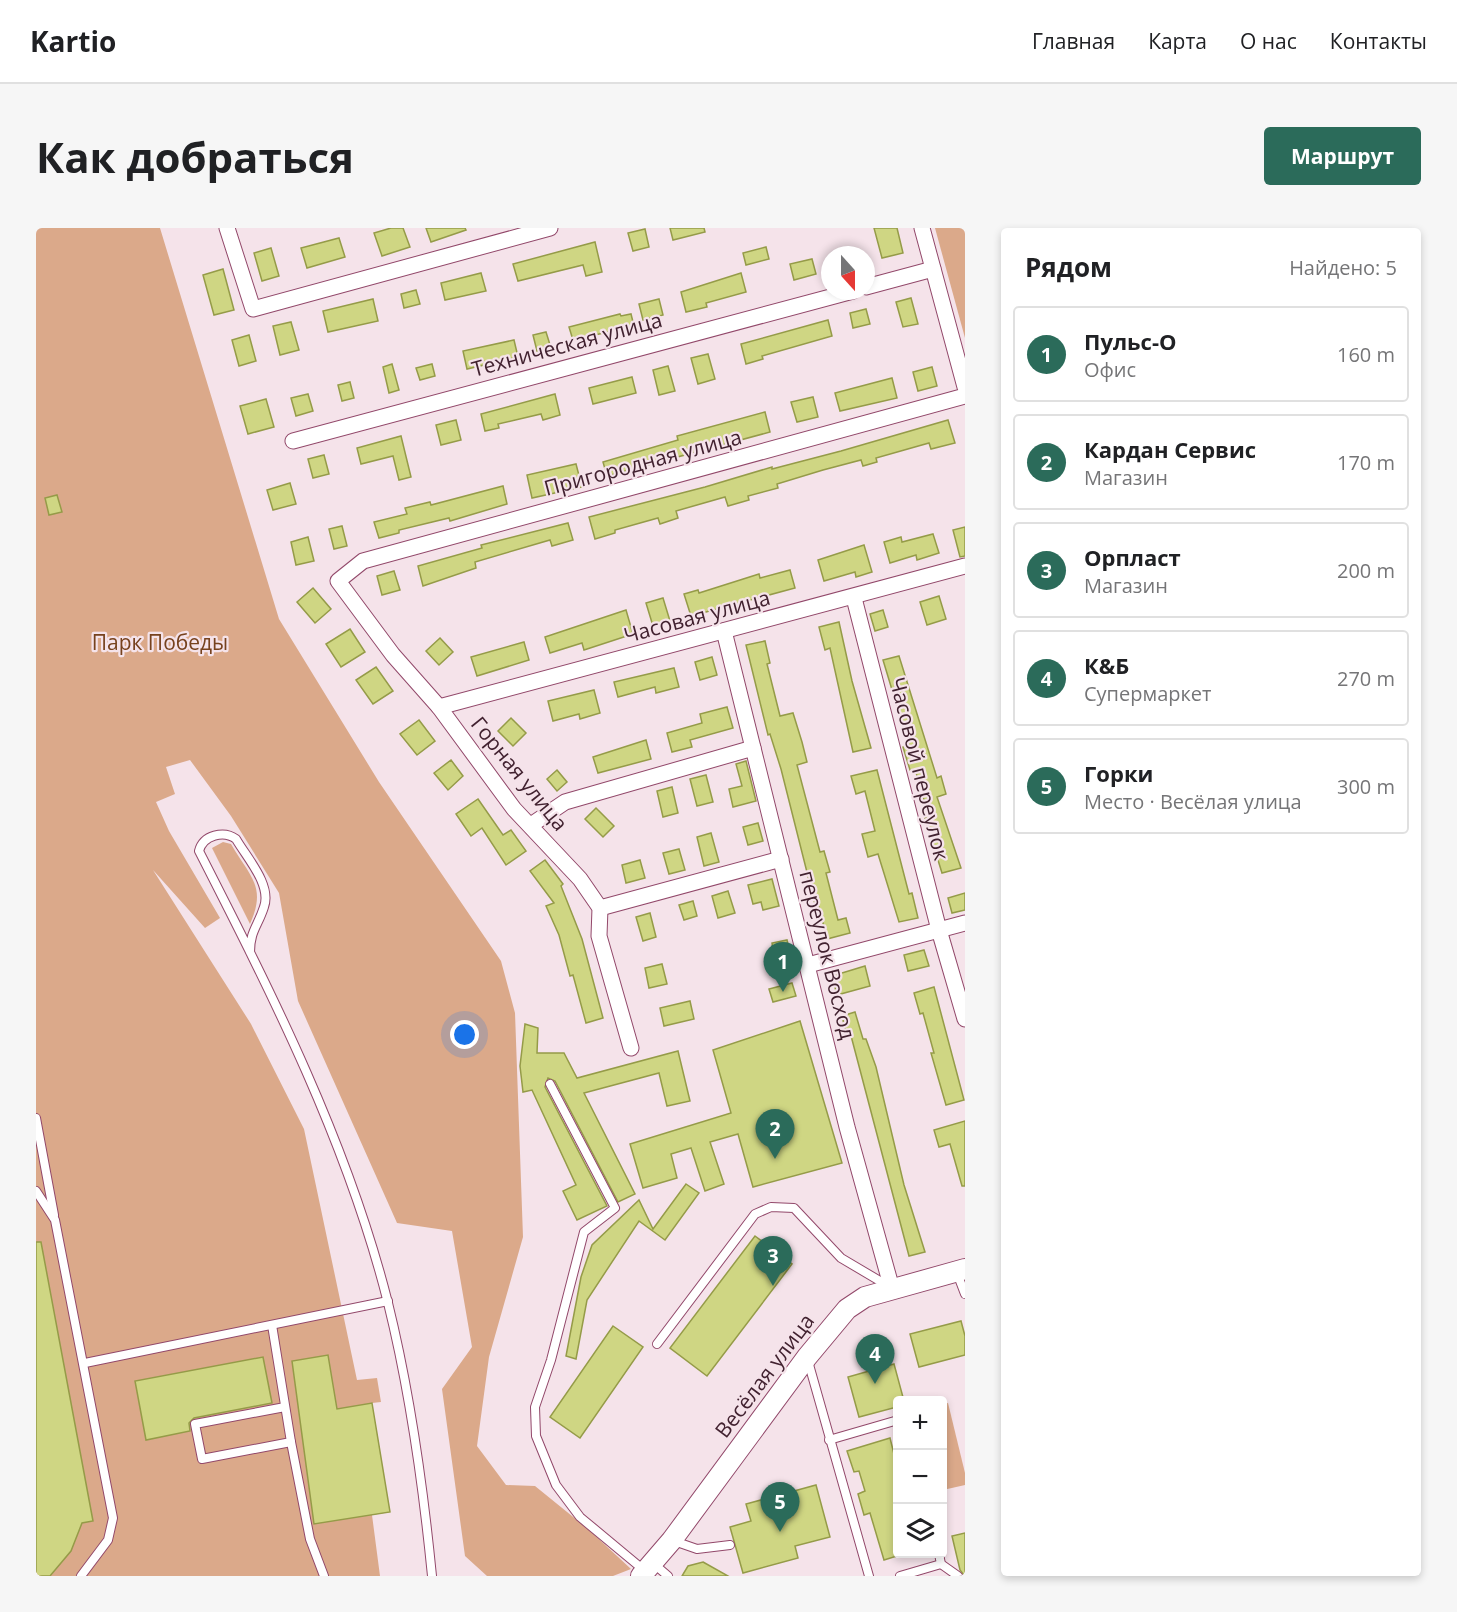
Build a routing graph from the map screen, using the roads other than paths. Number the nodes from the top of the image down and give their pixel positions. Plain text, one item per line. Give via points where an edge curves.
1 (227, 228) edge
2 (550, 228) edge
3 (922, 228) edge
4 (933, 269) junction
5 (875, 285) edge
6 (821, 300) edge
7 (965, 387) edge
8 (965, 396) edge
9 (293, 441) dead end
10 (965, 566) edge
11 (338, 581) joint
12 (854, 598) junction
13 (724, 631) junction
14 (439, 707) junction
15 (753, 748) junction
16 (531, 825) junction
17 (781, 859) junction
18 (600, 908) junction
19 (965, 923) edge
20 (939, 930) junction
21 (250, 952) junction
22 (808, 965) junction
23 (965, 1019) edge
24 (631, 1048) dead end
25 (550, 1084) dead end
26 (36, 1118) edge
27 (36, 1191) edge
28 (55, 1220) junction
29 (960, 1270) edge
30 (892, 1289) junction
31 (965, 1294) edge
32 (388, 1301) junction
33 (272, 1325) junction
34 (657, 1344) dead end
35 (807, 1357) junction
36 (85, 1363) junction
37 (285, 1407) junction
38 (893, 1421) edge
39 (829, 1440) junction
40 (291, 1442) junction
41 (672, 1540) junction
42 (730, 1545) dead end
43 (940, 1558) edge
44 (941, 1564) junction
45 (652, 1572) edge
46 (81, 1576) edge
47 (324, 1576) edge
48 (432, 1576) edge
49 (869, 1576) edge
50 (900, 1576) edge
51 (958, 1576) edge

1 - 2 street via 253,309
3 - 4 street
4 - 5 street
4 - 7 street
6 - 9 street, Техническая улица
8 - 11 street, Пригородная улица via 363,561
10 - 12 street, Часовая улица
11 - 14 street, Горная улица via 393,655
12 - 13 street, Часовая улица
12 - 20 street, Часовой переулок
13 - 14 street, Часовая улица
13 - 15 street, переулок Восход
14 - 16 street, Горная улица
15 - 16 street via 565,802
15 - 17 street, переулок Восход
16 - 18 street, Горная улица via 580,879
17 - 18 street
17 - 22 street, переулок Восход
18 - 24 street via 599,936
19 - 20 street
20 - 22 street
20 - 23 street, Часовой переулок
21 - 21 lane via 199,851 205,841 218,835 236,839 264,887 264,906 250,934
21 - 32 lane via 335,1140
22 - 30 street, переулок Восход
25 - 45 lane via 615,1208 584,1232 536,1407 536,1436 556,1485 580,1517
26 - 28 lane
27 - 28 lane
28 - 36 lane
29 - 30 street, Весёлая улица
29 - 31 lane
30 - 34 lane via 841,1258 794,1209 771,1208 755,1214
30 - 35 street, Весёлая улица via 865,1297 847,1309
32 - 33 lane
32 - 48 lane via 405,1385
33 - 36 lane
33 - 37 lane
35 - 39 lane
35 - 41 street, Весёлая улица
36 - 46 lane via 113,1518 108,1540
37 - 40 lane
37 - 40 lane via 195,1424 202,1459
38 - 39 lane
39 - 49 lane
40 - 47 lane via 310,1539
41 - 42 lane via 698,1549
41 - 45 street, Весёлая улица
43 - 44 lane
44 - 50 lane
44 - 51 lane

